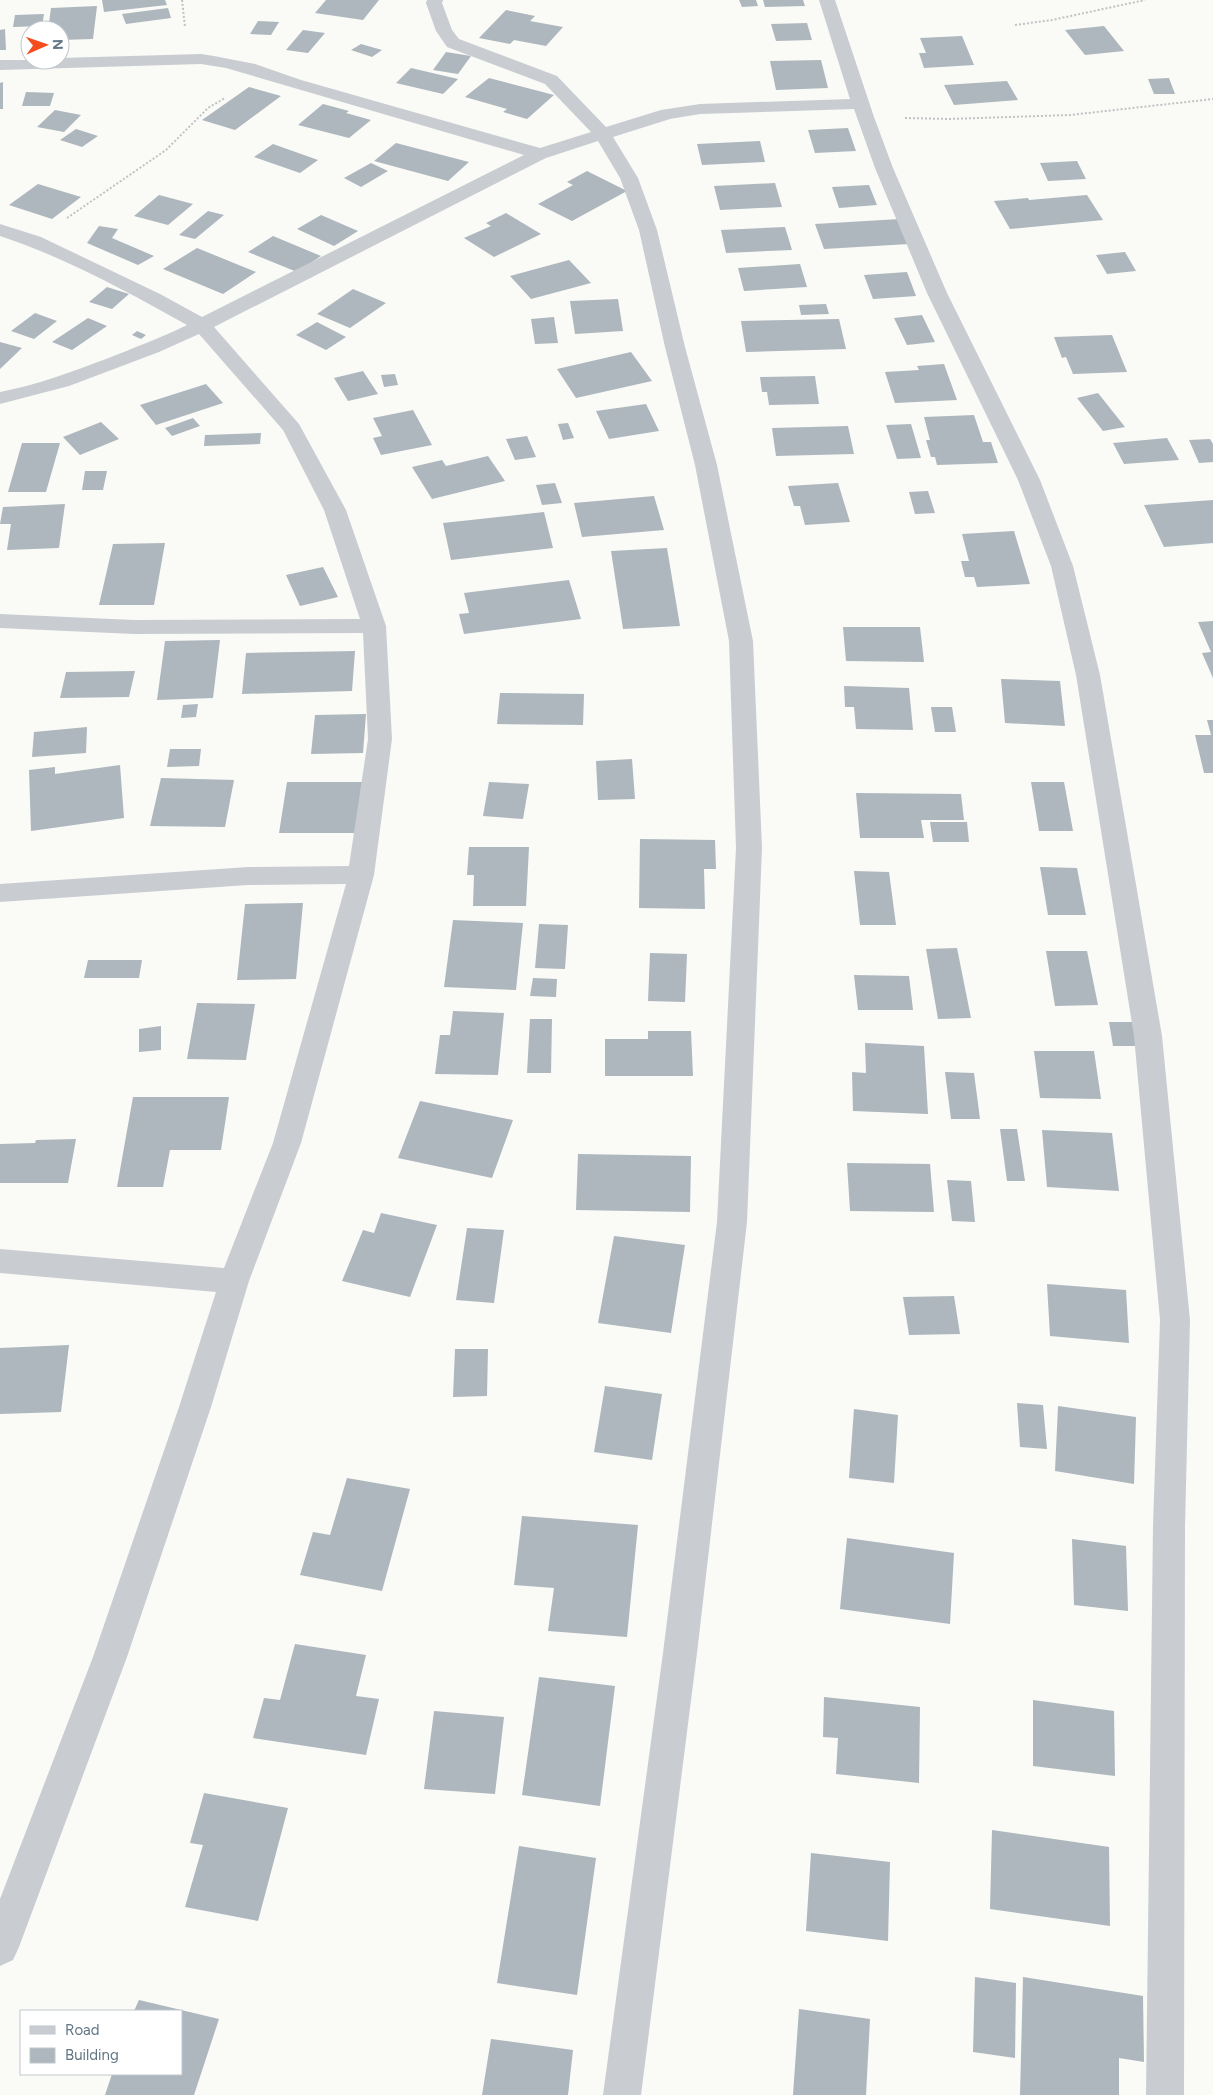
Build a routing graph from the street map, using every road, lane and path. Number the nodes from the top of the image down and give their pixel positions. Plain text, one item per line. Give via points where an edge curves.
1 (435, 0) edge
2 (827, 0) edge
3 (1145, 0) edge
4 (1015, 26) dead end
5 (0, 65) edge
6 (258, 69) junction
7 (1213, 99) edge
8 (863, 111) junction
9 (602, 133) junction
10 (540, 154) junction
11 (0, 230) edge
12 (34, 241) junction
13 (202, 325) junction
14 (0, 398) edge
15 (0, 621) edge
16 (374, 626) junction
17 (361, 874) junction
18 (0, 893) edge
19 (0, 1261) edge
20 (234, 1281) junction
21 (0, 1947) edge
22 (622, 2095) edge
23 (1165, 2095) edge

1 - 9 street via 444,31 453,43 551,80
2 - 8 street
3 - 4 path
5 - 6 street via 201,59
6 - 10 street via 294,84
6 - 12 path via 244,86 208,108 166,150
7 - 8 path via 1070,115 949,119
8 - 9 street via 700,109 667,114
8 - 23 street via 937,293 1029,480 1062,566 1088,675 1148,1036 1175,1320 1169,1526
9 - 10 street
9 - 22 street via 629,178 648,230 706,465 741,641 749,848 732,1222
10 - 13 street
11 - 12 street
12 - 13 street
13 - 14 street via 178,339 81,377
13 - 16 street via 292,428 336,510
15 - 16 street via 134,627
16 - 17 street via 380,739
17 - 18 street via 248,876
17 - 20 street via 288,1144
19 - 20 street
20 - 21 street via 110,1657

